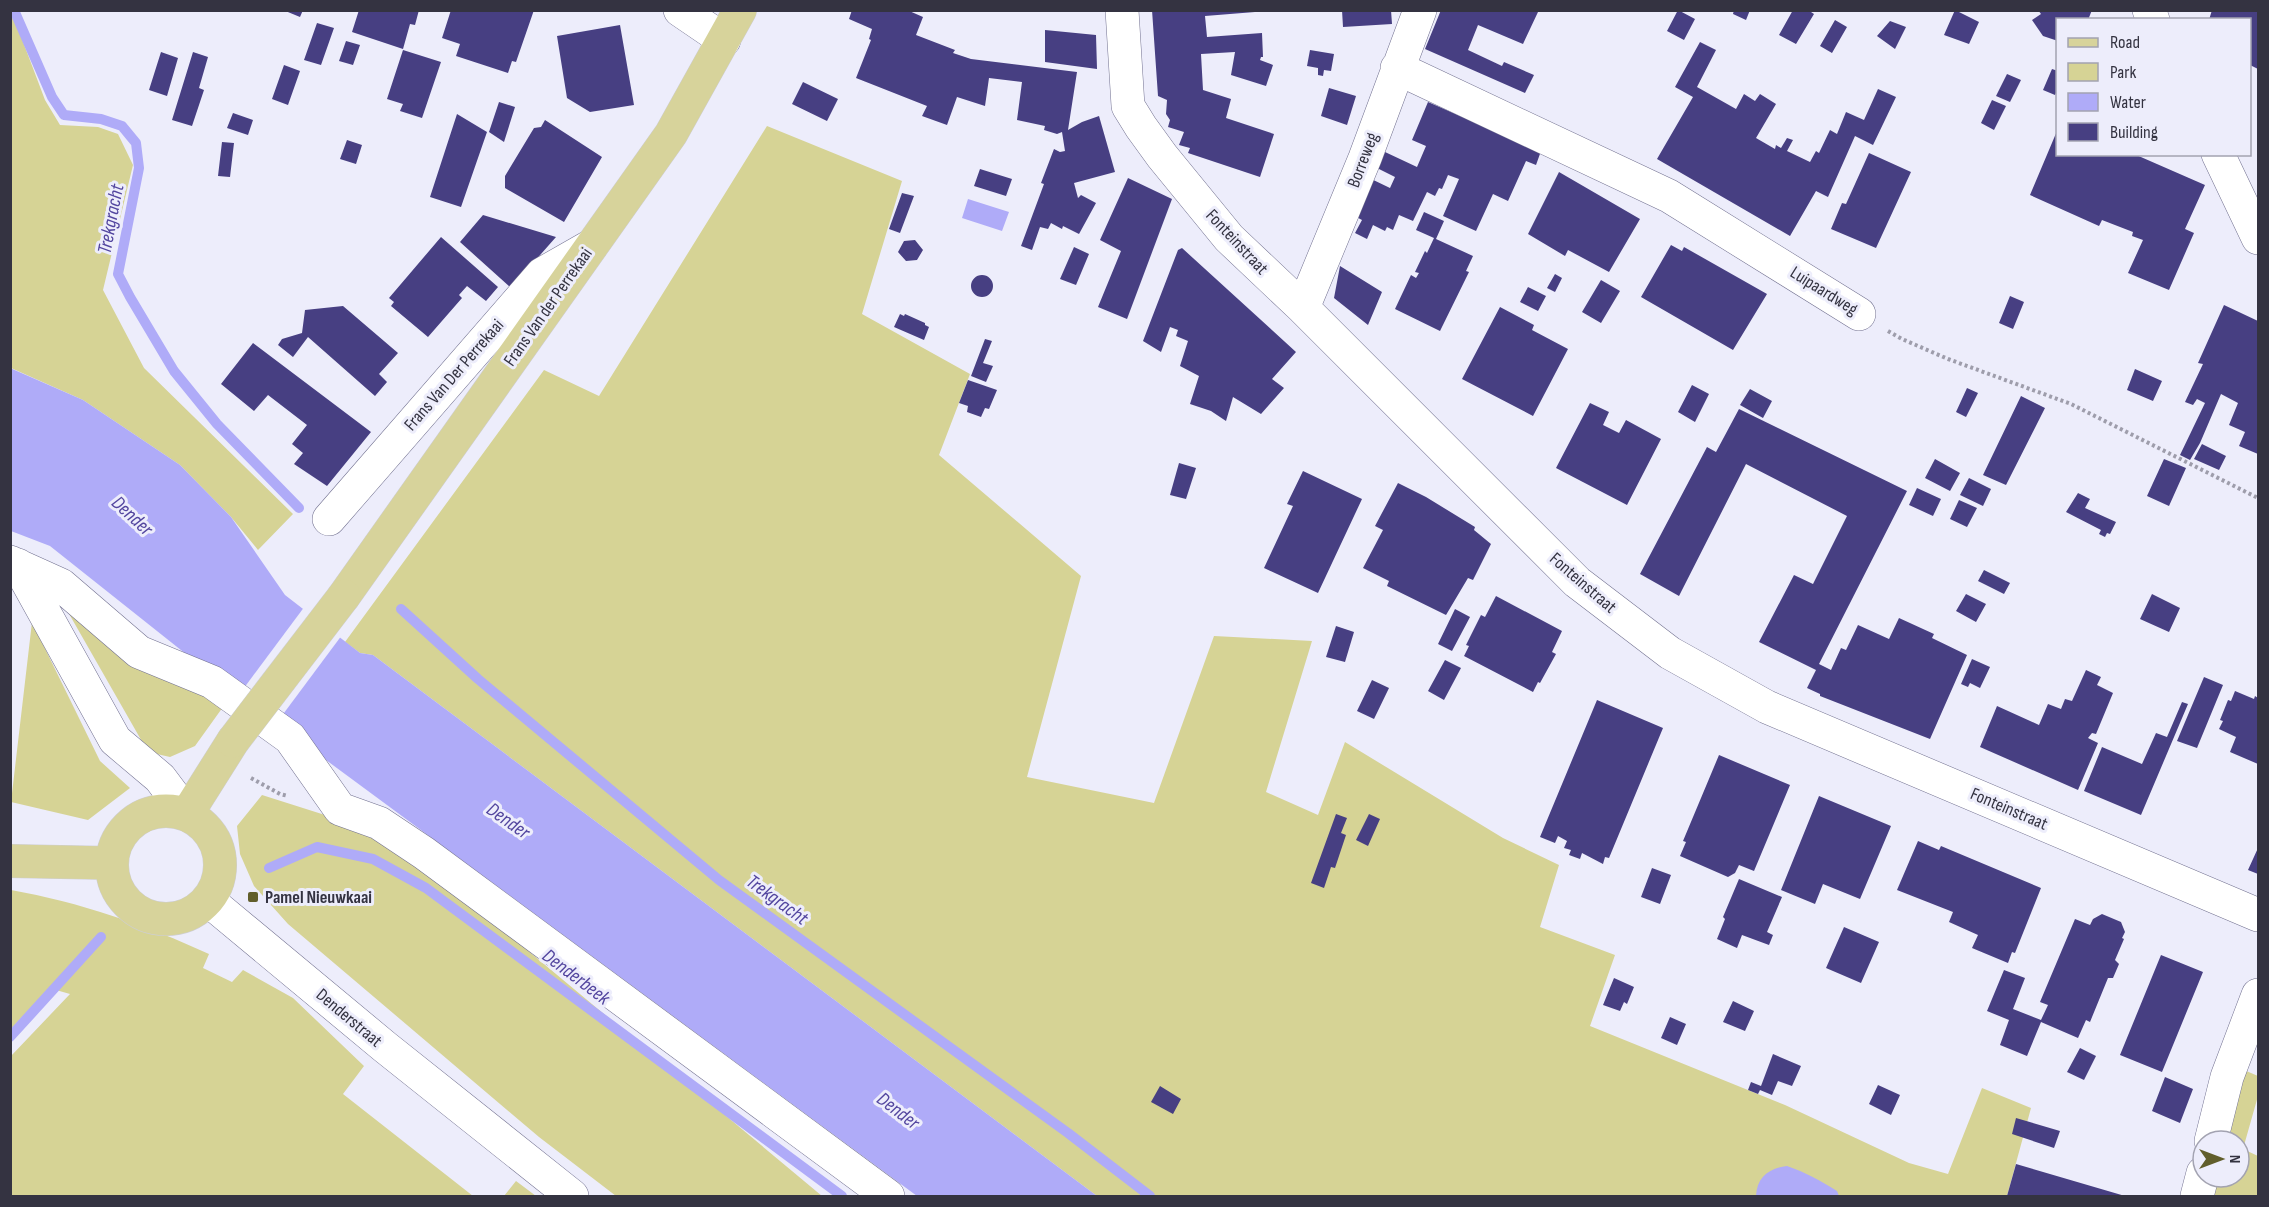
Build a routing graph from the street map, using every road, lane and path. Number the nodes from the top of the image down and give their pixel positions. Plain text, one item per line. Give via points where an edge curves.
1 (680, 10) edge
2 (740, 10) edge
3 (1122, 10) edge
4 (1420, 10) edge
5 (724, 39) junction
6 (1397, 68) junction
7 (2219, 156) edge
8 (2259, 238) edge
9 (591, 246) junction
10 (1303, 308) junction
11 (1859, 314) joint
12 (2259, 498) edge
13 (329, 519) dead end
14 (14, 563) edge
15 (226, 751) junction
16 (340, 809) junction
17 (187, 814) junction
18 (10, 861) edge
19 (111, 863) junction
20 (208, 900) junction
21 (2259, 915) edge
22 (2259, 995) edge
23 (2214, 1129) edge
24 (572, 1197) edge
25 (888, 1197) edge

1 - 5 street
2 - 5 main road, Frans Van der Perrekaai
3 - 10 street, Fonteinstraat via 1128,106 1141,128 1229,238
4 - 6 street, Borreweg
5 - 9 main road, Frans Van der Perrekaai via 671,134
6 - 10 street, Borreweg via 1365,158
6 - 11 street, Luipaardweg via 1669,196
7 - 8 street
9 - 13 street, Frans Van Der Perrekaai via 542,274
9 - 15 main road, Frans Van der Perrekaai, bridge via 344,596
10 - 21 street, Fonteinstraat via 1577,582 1670,653 1767,707
11 - 12 path, Luipaardweg via 1948,359 2071,404
14 - 16 street via 61,585 139,652 212,681 290,738
14 - 17 street via 115,740 160,778
15 - 16 path via 280,794
15 - 17 main road
16 - 25 street via 379,824 424,853
17 - 19 main road via 161,811 136,819 118,838
17 - 20 main road via 207,829 219,852 219,877
18 - 19 main road
19 - 20 main road via 115,885 127,904 147,916 169,919 190,914
20 - 24 street, Denderstraat
22 - 23 street via 2227,1077

